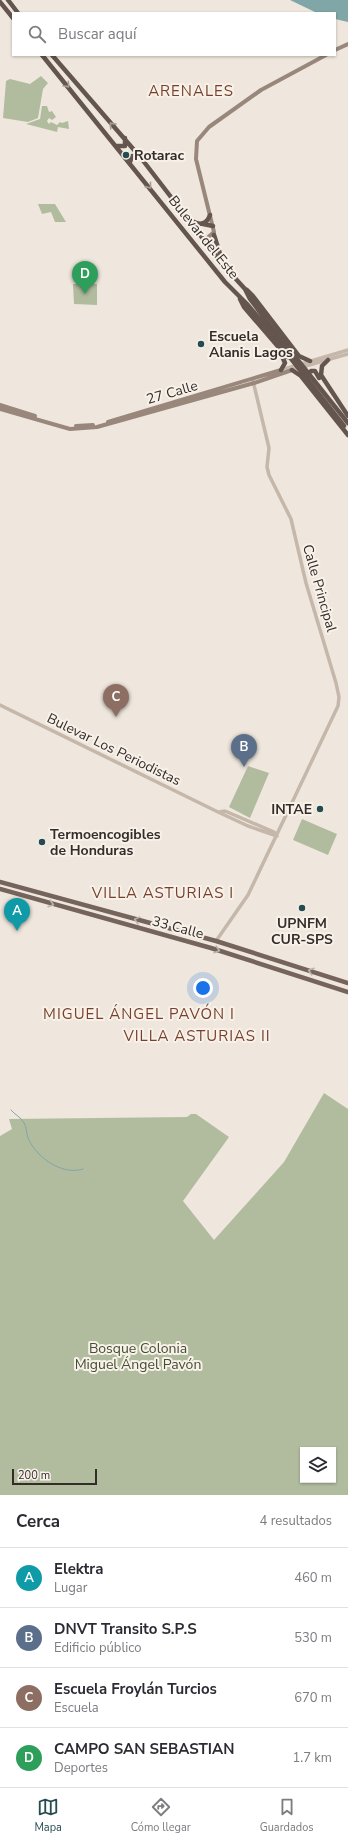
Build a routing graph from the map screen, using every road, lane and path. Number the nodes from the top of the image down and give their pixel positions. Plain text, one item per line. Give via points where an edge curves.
1 (8, 0) edge
2 (0, 2) edge
3 (17, 12) edge
4 (12, 17) edge
5 (348, 44) edge
6 (336, 50) edge
7 (43, 56) edge
8 (53, 56) edge
9 (324, 56) edge
10 (125, 138) junction
11 (117, 146) junction
12 (142, 158) junction
13 (130, 162) junction
14 (210, 215) junction
15 (188, 219) junction
16 (202, 224) junction
17 (214, 231) junction
18 (207, 242) junction
19 (200, 251) junction
20 (224, 266) junction
21 (245, 289) junction
22 (240, 298) junction
23 (265, 321) junction
24 (275, 344) junction
25 (294, 350) junction
26 (348, 350) edge
27 (348, 354) edge
28 (328, 360) junction
29 (310, 361) junction
30 (281, 370) junction
31 (292, 370) junction
32 (253, 381) junction
33 (308, 385) junction
34 (338, 401) junction
35 (0, 405) edge
36 (0, 408) edge
37 (348, 416) edge
38 (347, 424) edge
39 (348, 433) edge
40 (0, 705) edge
41 (277, 836) junction
42 (0, 882) edge
43 (0, 889) edge
44 (216, 941) junction
45 (348, 983) edge
46 (348, 992) edge

1 - 3 highway
2 - 4 highway
5 - 6 main road
7 -> 11 highway, Bulevar del Este
10 -> 8 highway, Bulevar del Este
9 - 14 main road via 261,90 201,135 196,146 196,159
10 - 11 highway via 125,146
10 - 12 highway, Bulevar del Este
11 - 13 highway, Bulevar del Este
12 - 13 highway via 132,156
12 - 15 highway, Bulevar del Este
13 -> 19 highway, Bulevar del Este
14 - 16 highway via 208,221
14 - 17 main road
15 - 16 highway via 196,224
15 - 18 highway, Bulevar del Este
16 - 17 highway
17 - 18 main road via 212,240
17 - 20 highway
18 - 19 highway
18 - 20 highway, Bulevar del Este
19 - 22 highway, Bulevar del Este
20 - 21 highway, Bulevar del Este
21 - 23 highway, Bulevar del Este
21 - 25 highway
22 - 23 highway, Bulevar del Este
22 - 24 highway via 244,307
23 - 38 highway, Bulevar del Este, bridge
24 - 25 highway via 288,358 293,356
24 - 30 highway via 286,361
25 - 29 highway via 303,359
26 - 29 street, 27 Calle
27 - 28 street, 27 Calle
28 - 31 street, 27 Calle
28 - 34 highway via 322,366 321,375
29 - 30 street, 27 Calle
30 - 32 main road, 27 Calle
31 - 32 main road, 27 Calle
31 - 33 highway
32 - 35 main road, 27 Calle via 97,425 70,426
32 - 36 main road via 97,428 70,429
32 - 41 street, Calle Principal via 269,448 267,467 290,519 339,696 338,706
33 - 34 highway via 306,375 311,371 316,372
33 - 39 highway
34 - 37 highway
38 - 39 highway, Bulevar del Este
40 - 41 street, Bulevar Los Periodistas via 218,812 225,811 274,832
41 - 44 street, Calle Principal via 244,902
44 -> 42 main road, 33 Calle
43 -> 46 main road, 33 Calle via 211,948
45 -> 44 main road, 33 Calle

